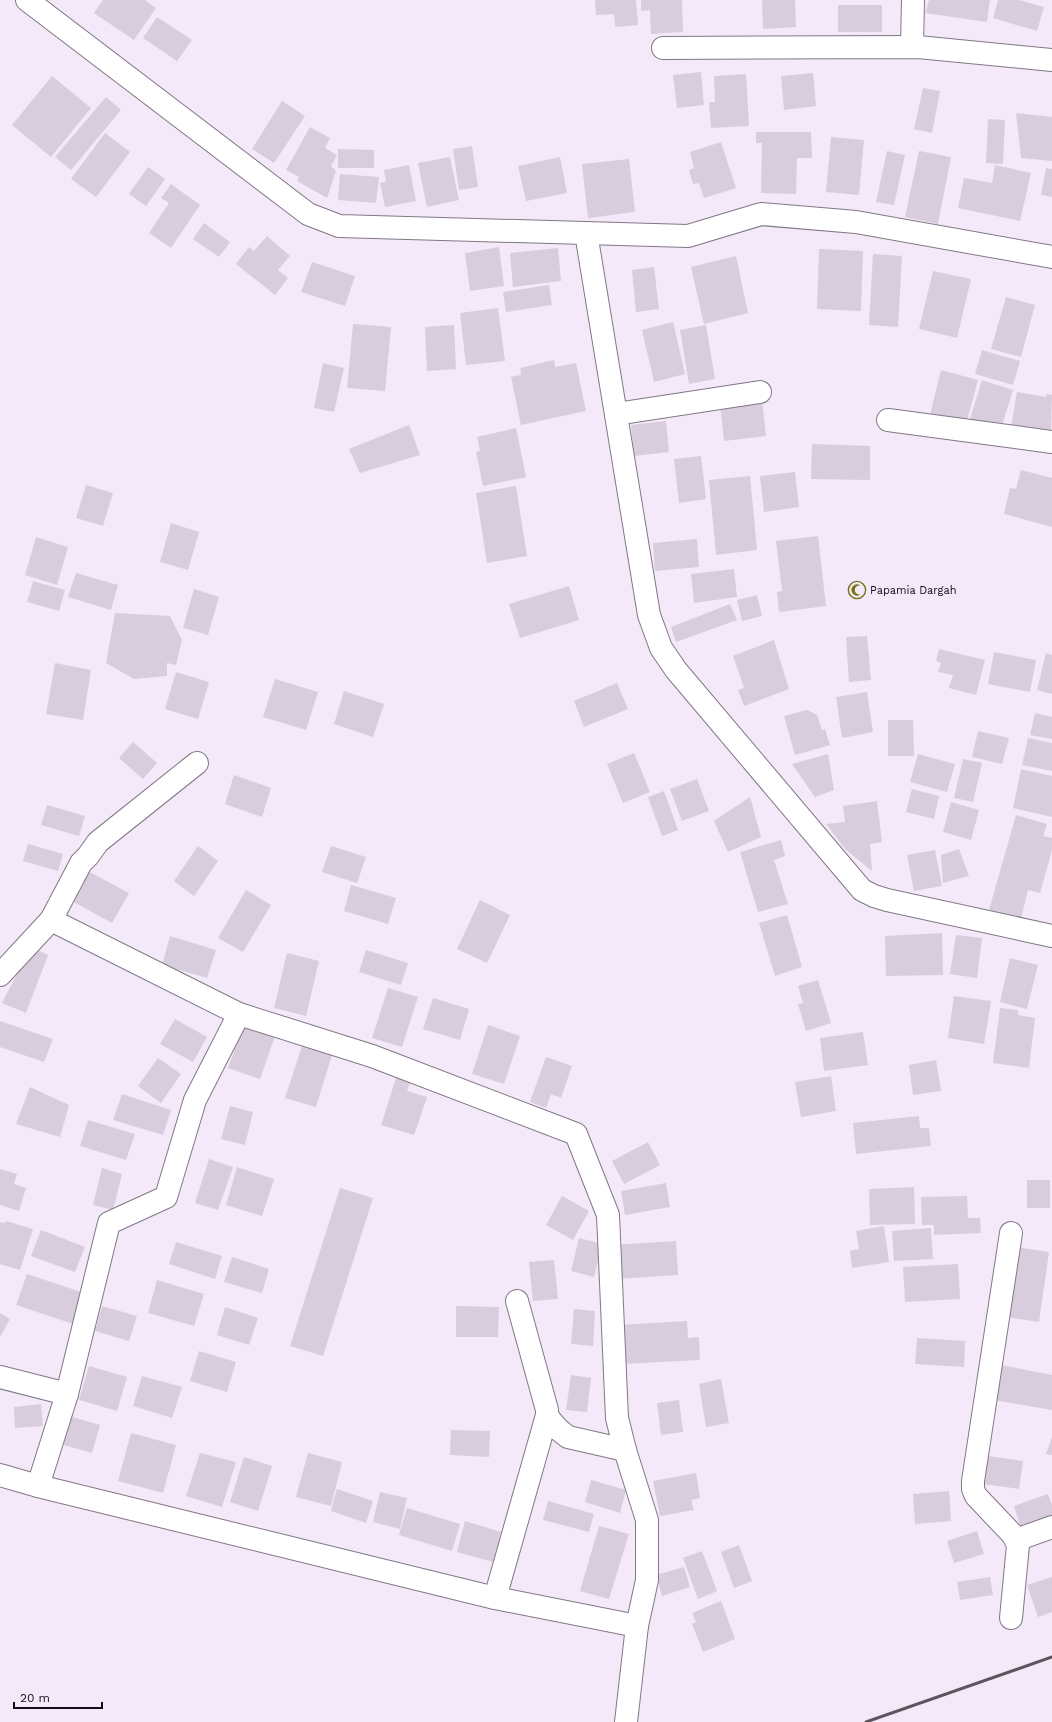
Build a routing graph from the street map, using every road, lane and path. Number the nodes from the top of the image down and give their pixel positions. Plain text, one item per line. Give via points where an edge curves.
1 (27, 0) edge
2 (913, 0) edge
3 (912, 47) junction
4 (663, 48) dead end
5 (1052, 60) edge
6 (586, 233) junction
7 (1052, 257) edge
8 (760, 392) dead end
9 (616, 414) junction
10 (888, 420) dead end
11 (1052, 442) edge
12 (197, 763) dead end
13 (51, 920) junction
14 (1052, 936) edge
15 (0, 975) edge
16 (239, 1014) junction
17 (1011, 1233) dead end
18 (517, 1301) dead end
19 (0, 1377) edge
20 (66, 1394) junction
21 (547, 1414) junction
22 (625, 1450) junction
23 (0, 1474) edge
24 (38, 1486) junction
25 (1052, 1527) edge
26 (1016, 1540) junction
27 (495, 1598) junction
28 (1011, 1618) dead end
29 (637, 1626) junction
30 (626, 1722) edge

1 - 6 street via 308,214 339,226
2 - 3 street
3 - 4 street
3 - 5 street
6 - 7 street via 688,236 761,214 856,222
6 - 9 street
8 - 9 street
9 - 14 street via 650,615 661,648 676,670 862,890 887,900
10 - 11 street
12 - 13 street via 98,842 81,863
13 - 15 street
13 - 16 street
16 - 20 street via 195,1100 166,1197 109,1223
16 - 22 street via 372,1056 576,1134 608,1215 617,1418
17 - 26 street via 973,1489 976,1496
18 - 21 street
19 - 20 street
20 - 24 street
21 - 22 street via 568,1437
21 - 27 street
22 - 29 street via 647,1520 647,1580
23 - 24 street
24 - 27 street
25 - 26 street
26 - 28 street via 1018,1545
27 - 29 street
29 - 30 street

